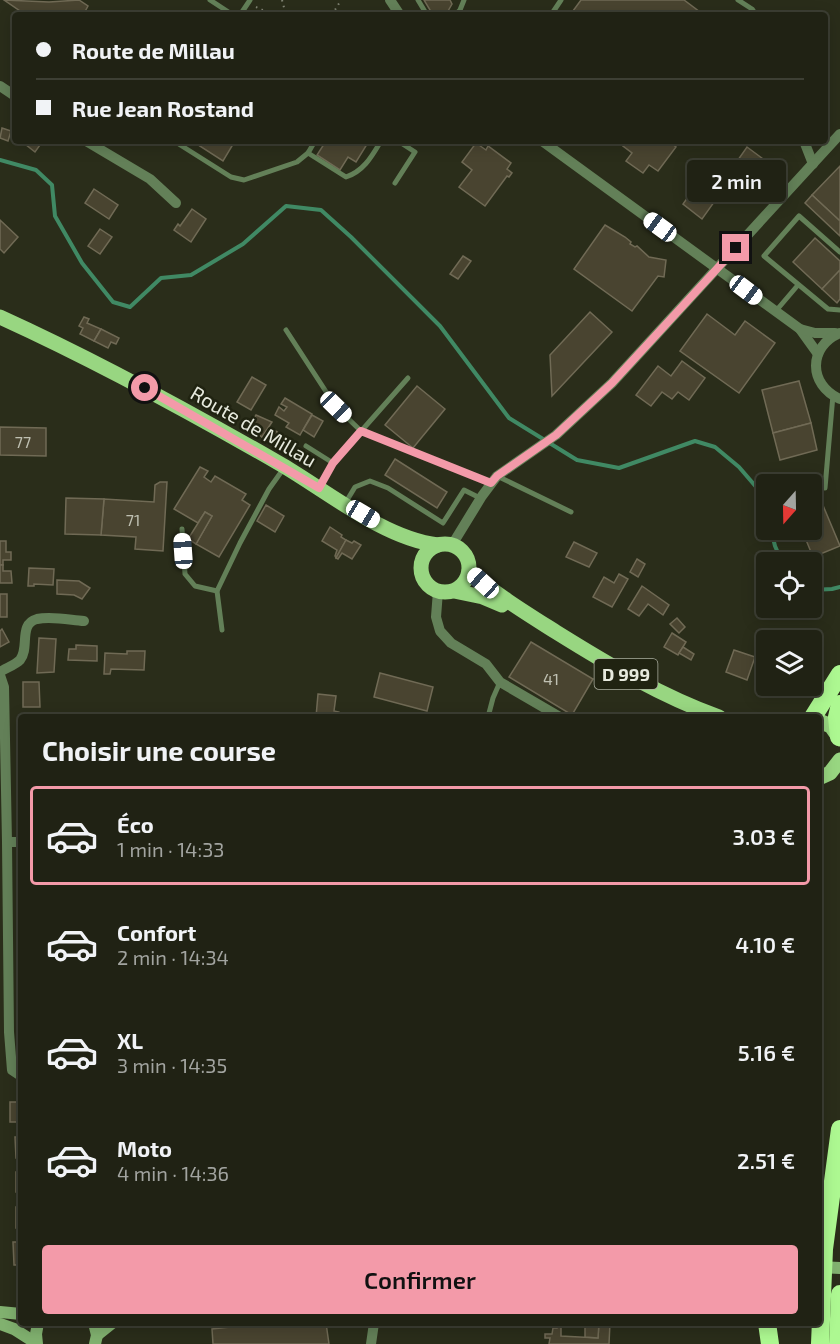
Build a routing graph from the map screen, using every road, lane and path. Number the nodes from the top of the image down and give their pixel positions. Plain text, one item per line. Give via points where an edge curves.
1 (210, 0) edge
2 (738, 0) edge
3 (249, 1) edge
4 (228, 12) edge
5 (266, 12) edge
6 (754, 12) edge
7 (91, 144) edge
8 (179, 144) edge
9 (313, 144) edge
10 (379, 144) edge
11 (403, 144) edge
12 (546, 144) edge
13 (805, 144) edge
14 (828, 144) edge
15 (308, 153) junction
16 (813, 164) junction
17 (395, 183) dead end
18 (176, 203) dead end
19 (840, 252) edge
20 (717, 268) junction
21 (798, 285) junction
22 (840, 310) edge
23 (775, 312) junction
24 (0, 315) edge
25 (800, 329) junction
26 (286, 330) dead end
27 (839, 333) edge
28 (818, 354) junction
29 (408, 378) dead end
30 (836, 397) edge
31 (361, 431) junction
32 (306, 446) dead end
33 (333, 463) junction
34 (285, 467) junction
35 (494, 479) junction
36 (319, 488) junction
37 (825, 488) dead end
38 (480, 498) junction
39 (346, 504) junction
40 (571, 512) dead end
41 (182, 529) dead end
42 (395, 534) junction
43 (445, 545) junction
44 (469, 571) junction
45 (422, 573) junction
46 (217, 591) junction
47 (446, 591) junction
48 (538, 620) junction
49 (84, 621) dead end
50 (222, 630) dead end
51 (0, 673) edge
52 (840, 674) edge
53 (501, 682) junction
54 (840, 704) edge
55 (489, 714) edge
56 (555, 714) edge
57 (711, 714) edge
58 (815, 714) edge
59 (822, 722) edge
60 (840, 738) edge
61 (839, 764) edge
62 (822, 778) edge
63 (7, 842) junction
64 (18, 842) edge
65 (18, 1074) edge
66 (840, 1129) edge
67 (822, 1259) edge
68 (840, 1259) edge
69 (822, 1268) edge
70 (840, 1268) edge
71 (840, 1294) edge
72 (822, 1296) edge
73 (0, 1312) edge
74 (18, 1314) edge
75 (0, 1324) edge
76 (38, 1326) edge
77 (373, 1326) edge
78 (767, 1326) edge
79 (821, 1326) edge
80 (37, 1343) edge
81 (370, 1344) edge
82 (770, 1344) edge
83 (820, 1344) edge
84 (838, 1344) edge

1 - 4 lane
2 - 6 lane
3 - 5 path
7 - 18 street via 150,179
8 - 15 lane via 231,177 244,180 297,162
9 - 15 lane
10 - 15 lane via 369,162 346,177
11 - 17 lane via 415,152
12 - 20 street
13 - 16 street
14 - 16 street
16 - 20 street
19 - 21 lane via 799,216 765,255
20 - 23 street
20 - 35 street via 612,383 556,435
21 - 22 lane via 828,309
21 - 23 lane
23 - 25 street
24 - 34 main road, Route de Millau via 178,406
25 - 27 street
25 - 28 street
26 - 31 lane via 336,407
27 - 28 street via 824,343
28 - 30 street via 817,374 823,386
29 - 31 lane
30 - 37 lane
31 - 33 lane
31 - 35 lane
32 - 33 lane
33 - 36 lane
34 - 36 main road, Route de Millau
34 - 46 lane via 269,489
35 - 38 street
35 - 40 lane
36 - 39 main road, Route de Millau
38 - 39 lane via 464,490 443,523 370,481 355,487
38 - 43 street
39 - 42 main road, Route de Millau
41 - 46 lane via 185,574 195,586
42 - 43 main road, Route de Millau via 423,544
42 - 45 main road, Route de Millau
43 - 44 main road via 461,550
43 - 45 main road via 430,549
44 - 47 main road via 464,583
44 - 48 main road, D 999
45 - 47 main road via 431,587
46 - 50 lane
47 - 48 main road, D 999 via 483,597
47 - 53 street via 436,617 440,631 451,643 486,664
48 - 57 main road, D 999 via 652,689
49 - 51 street via 36,620 29,624 20,660
51 - 63 street via 4,687
52 - 58 highway
53 - 55 lane
53 - 56 street
54 - 60 highway
59 - 60 main road via 831,726
61 - 62 main road
63 - 64 street
63 - 65 street via 9,1032 12,1070
66 - 72 highway via 824,1249
67 - 68 main road
69 - 70 main road
71 - 84 highway
73 - 74 main road
75 - 80 main road
76 - 80 main road
77 - 81 street
78 - 82 highway
79 - 83 highway

